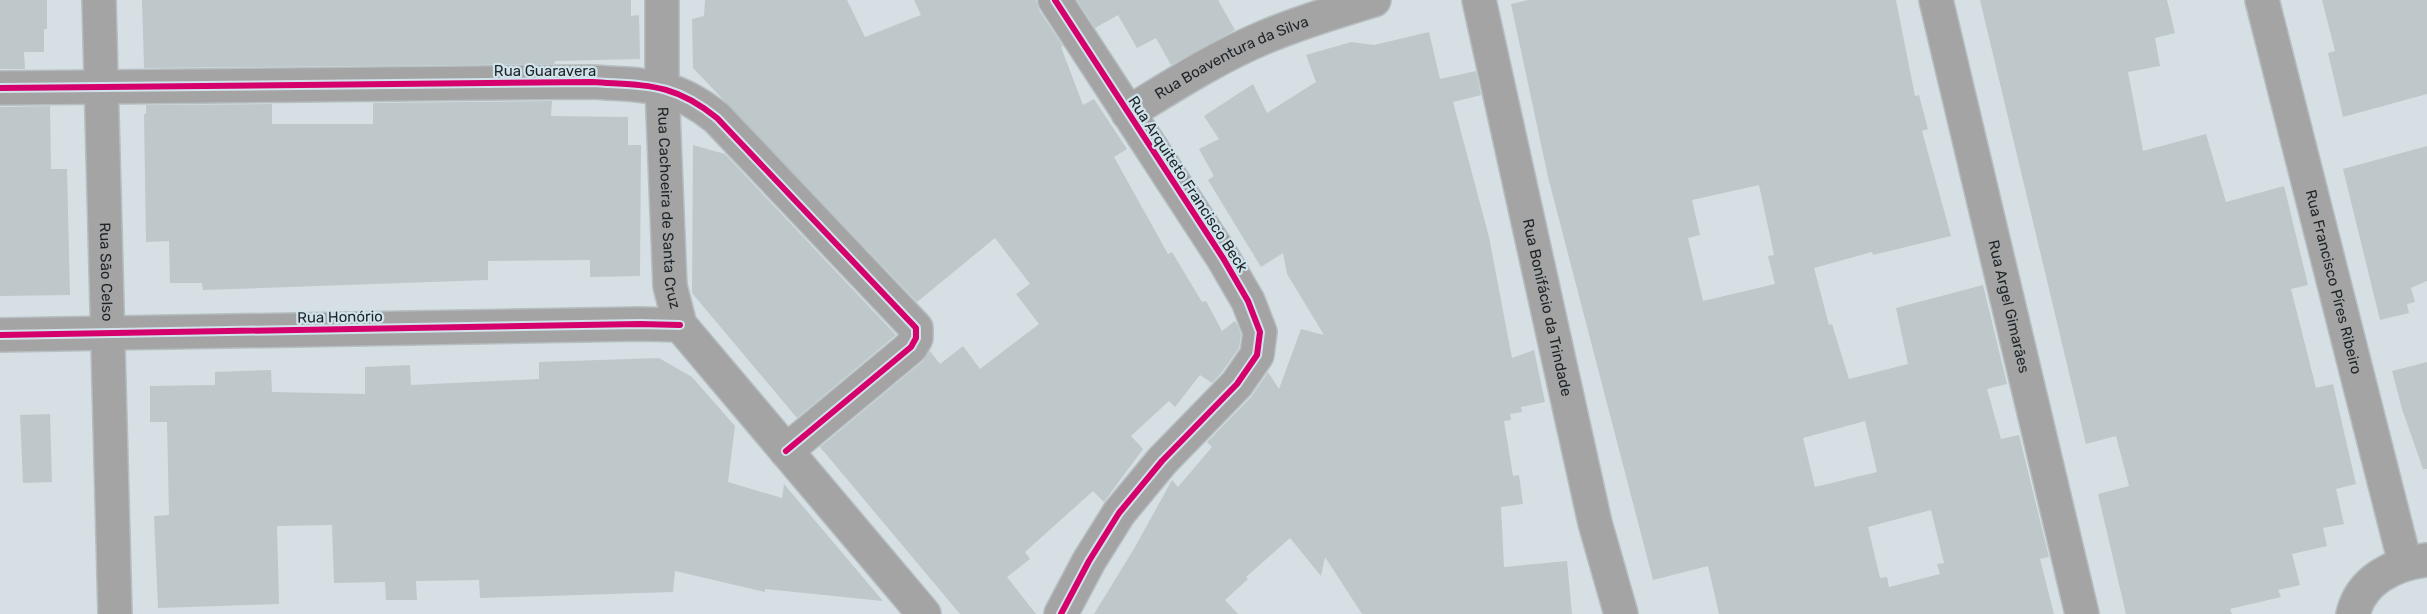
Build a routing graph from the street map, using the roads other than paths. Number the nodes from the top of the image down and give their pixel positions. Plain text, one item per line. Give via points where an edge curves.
1 (99, 0) edge
2 (662, 0) edge
3 (1055, 0) edge
4 (1374, 0) edge
5 (1479, 0) edge
6 (1936, 0) edge
7 (2262, 0) edge
8 (100, 86) junction
9 (662, 87) junction
10 (0, 88) edge
11 (1128, 113) junction
12 (680, 325) junction
13 (109, 333) junction
14 (0, 335) edge
15 (786, 451) junction
16 (2416, 561) edge
17 (115, 614) edge
18 (924, 614) edge
19 (1061, 614) edge
20 (1621, 614) edge
21 (2082, 614) edge
22 (2353, 614) edge

1 - 8 street, Rua São Celso
2 - 9 street, Rua Cachoeira de Santa Cruz
3 - 11 street, Rua Arquiteto Francisco Beck
4 - 11 street, Rua Boaventura da Silva via 1317,16 1263,38
5 - 20 street, Rua Bonifácio da Trindade via 1595,523
6 - 21 street, Rua Argel Gimarães
7 - 16 street, Rua Francisco Píres Ribeiro
8 - 9 street, Rua Guaravera via 592,82
8 - 10 street, Rua Guaravera
8 - 13 street, Rua São Celso
9 - 12 street, Rua Cachoeira de Santa Cruz via 670,286
9 - 15 street, Rua Guaravera via 699,103 717,118 916,328 911,347
11 - 19 street, Rua Arquiteto Francisco Beck via 1248,301 1260,332 1257,355 1237,384 1162,461 1119,513
12 - 13 street, Rua Honório
12 - 15 street, Rua Cachoeira de Santa Cruz
13 - 14 street, Rua Honório
13 - 17 street, Rua São Celso
15 - 18 street, Rua Cachoeira de Santa Cruz
16 - 22 street via 2384,572 2367,588

